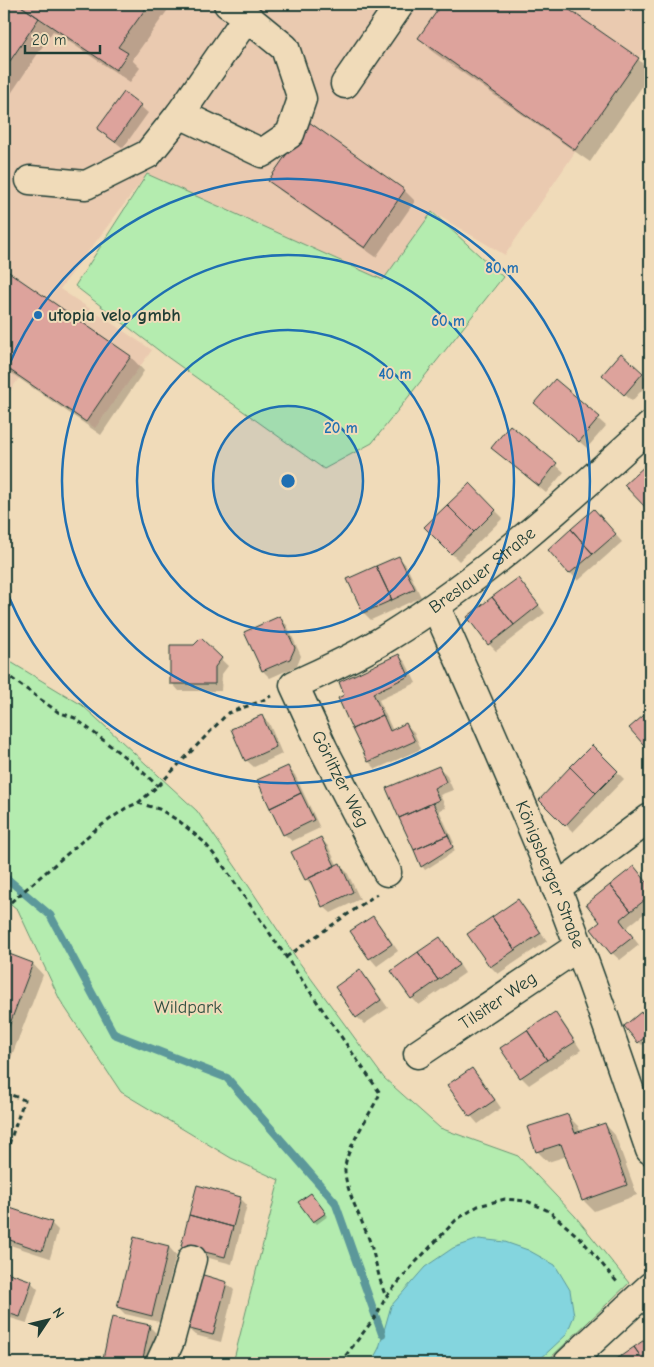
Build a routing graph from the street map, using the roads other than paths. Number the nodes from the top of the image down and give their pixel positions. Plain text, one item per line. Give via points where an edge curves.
1 (394, 6) edge
2 (237, 10) edge
3 (346, 84) dead end
4 (180, 114) junction
5 (30, 180) dead end
6 (650, 426) edge
7 (436, 607) junction
8 (294, 685) joint
9 (650, 818) edge
10 (387, 872) road end
11 (556, 888) junction
12 (579, 946) junction
13 (418, 1054) dead end
14 (650, 1150) edge
15 (192, 1259) dead end
16 (642, 1295) edge
17 (160, 1363) edge
18 (568, 1363) edge

1 - 3 street
2 - 4 street
2 - 4 street via 285,48 302,99 290,134 262,153
4 - 5 street via 148,154 86,185
6 - 7 street, Breslauer Straße via 574,495
7 - 8 street, Breslauer Straße via 387,638
7 - 11 street, Königsberger Straße
8 - 10 street, Görlitzer Weg
9 - 11 street
11 - 12 street, Königsberger Straße
12 - 13 street, Tilsiter Weg
12 - 14 street, Königsberger Straße
15 - 17 street via 170,1341
16 - 18 street

